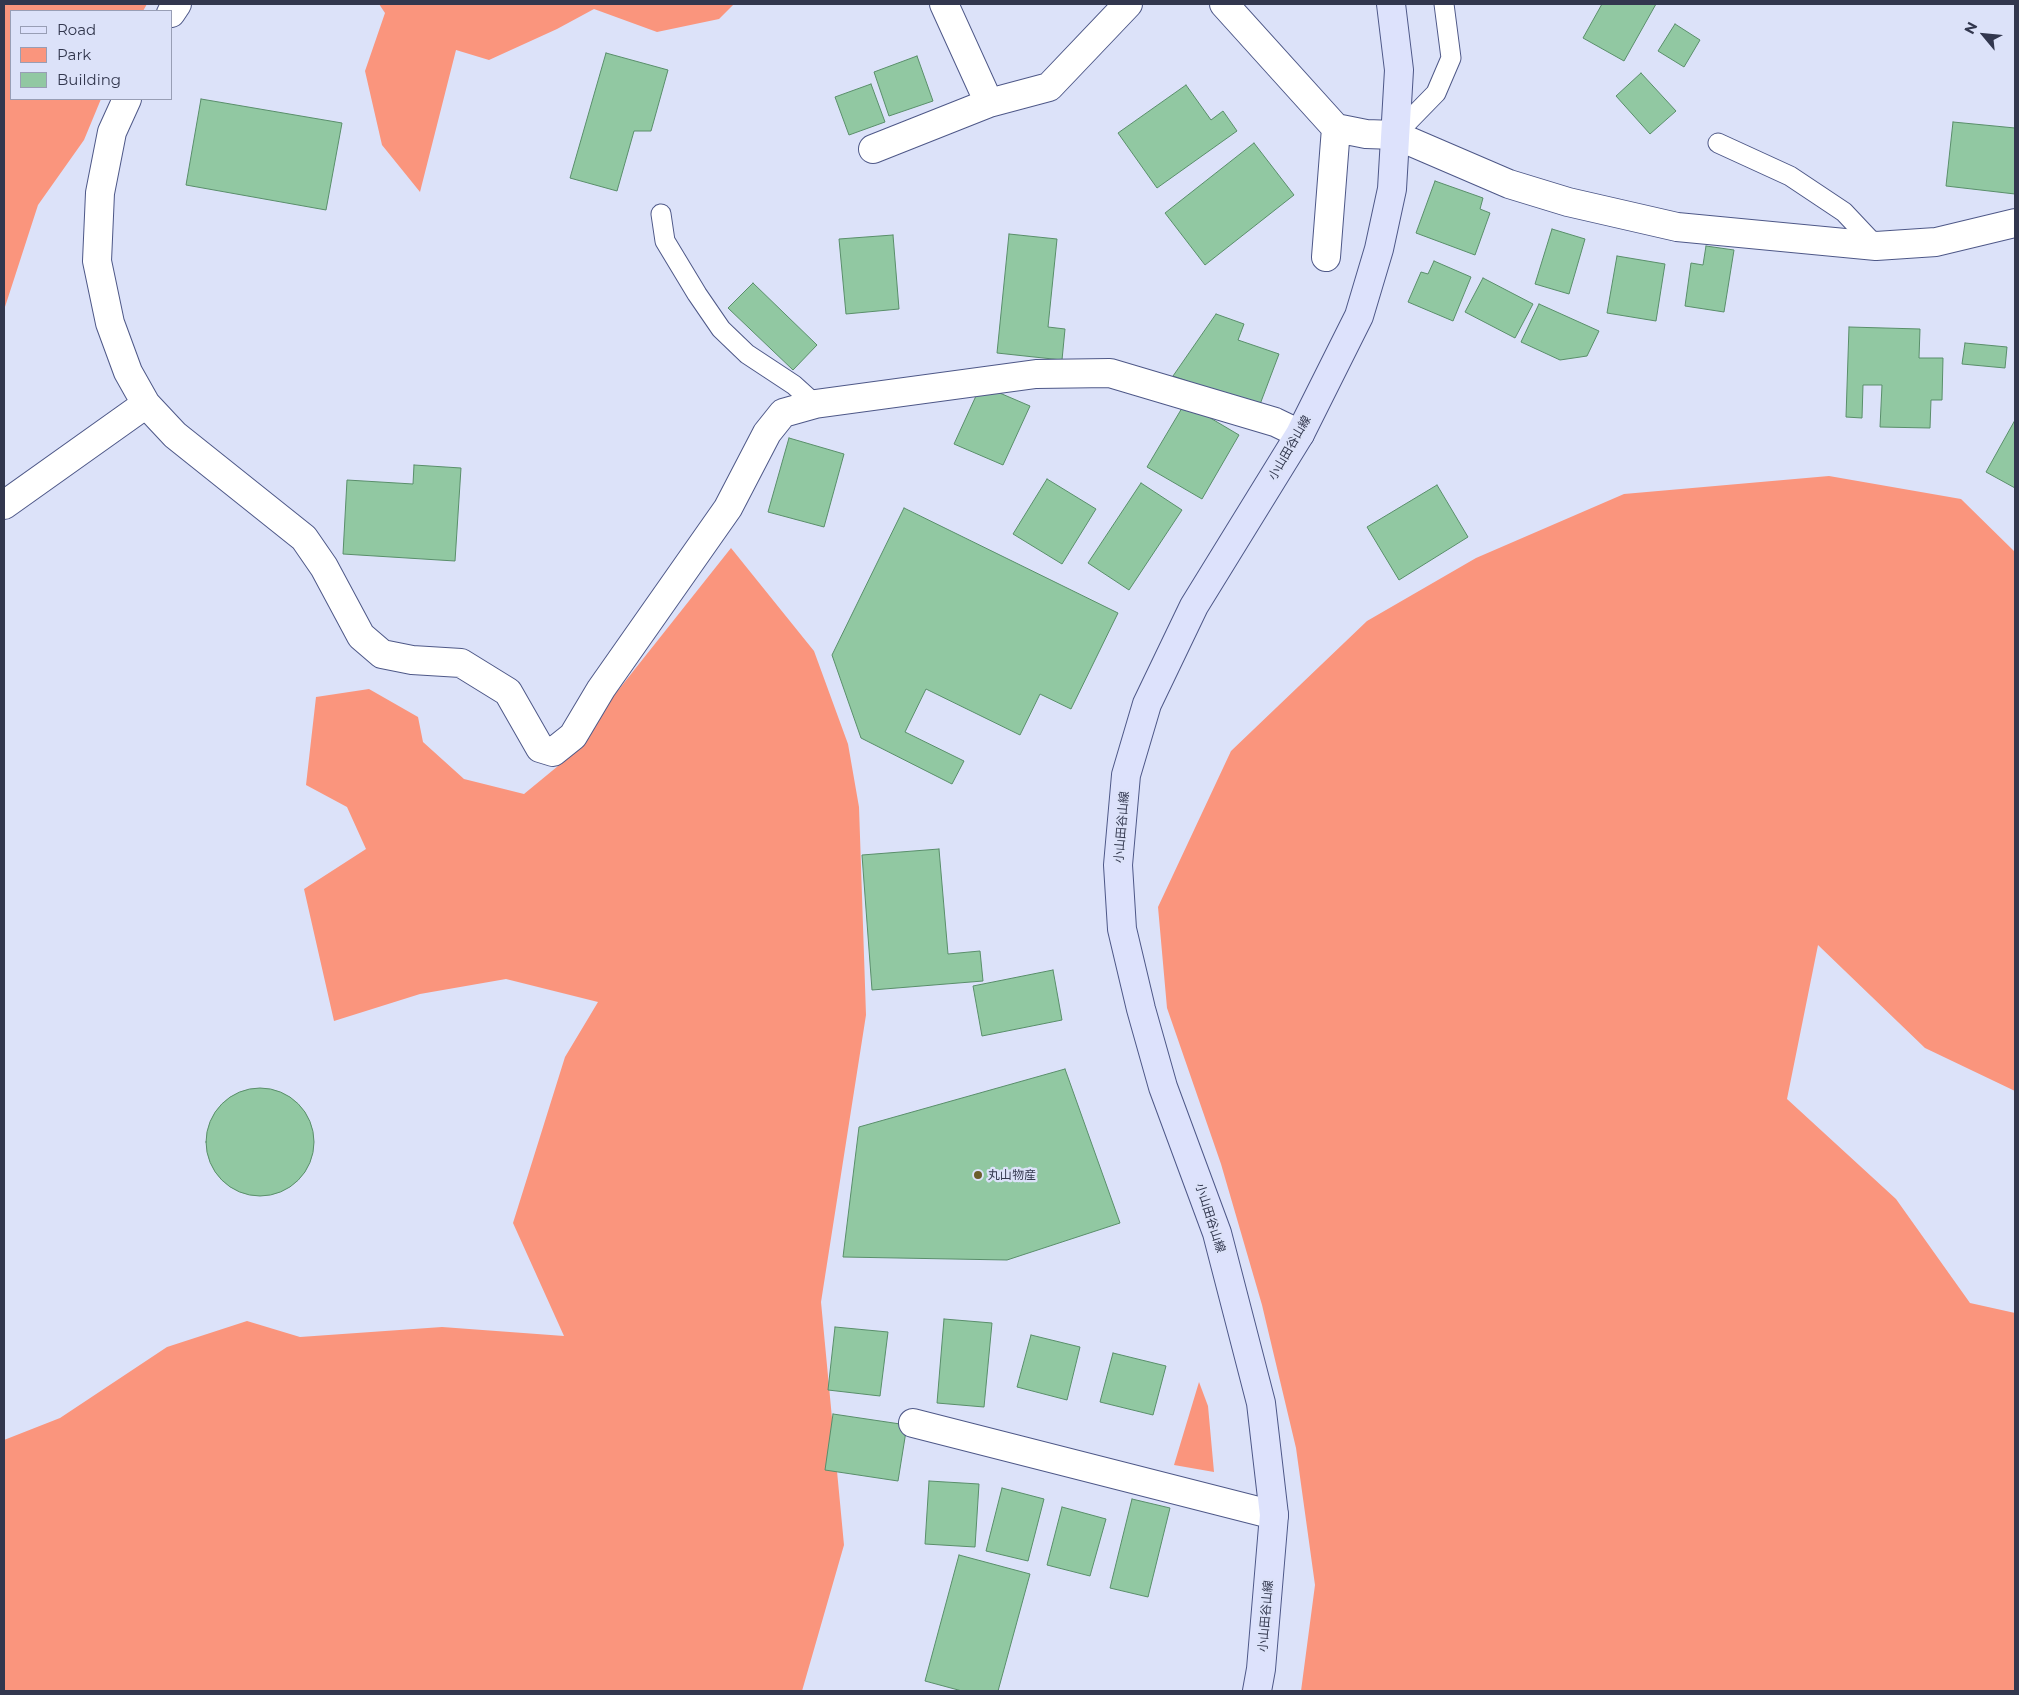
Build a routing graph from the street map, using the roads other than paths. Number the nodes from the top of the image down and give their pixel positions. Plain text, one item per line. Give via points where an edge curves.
1 (944, 4) edge
2 (1128, 4) edge
3 (1224, 4) edge
4 (1391, 4) edge
5 (1444, 4) edge
6 (127, 100) edge
7 (989, 103) junction
8 (1336, 128) junction
9 (1395, 135) junction
10 (1718, 143) dead end
11 (873, 148) dead end
12 (661, 214) dead end
13 (2015, 223) edge
14 (1876, 246) junction
15 (1326, 257) dead end
16 (146, 404) junction
17 (815, 404) junction
18 (1300, 434) junction
19 (4, 505) edge
20 (913, 1424) dead end
21 (1274, 1514) junction
22 (1257, 1691) edge

1 - 7 street
2 - 7 street via 1049,87
3 - 8 street
4 - 9 main road, 小山田谷山線 via 1399,70
5 - 9 lane via 1450,58 1436,93
6 - 16 street via 112,132 100,193 97,260 110,322 128,372
7 - 11 street
8 - 9 street
8 - 15 street
9 - 14 street via 1509,184 1568,202 1678,227
9 - 18 main road, 小山田谷山線 via 1392,189 1359,316
10 - 14 lane via 1790,176 1844,212
12 - 17 lane via 665,241 721,329 747,354 794,385
13 - 14 street via 1936,242
16 - 17 street via 175,435 304,538 324,567 361,636 382,654 412,660 462,663 508,692 540,748 554,752 573,736 601,690 728,508 768,433 783,413
16 - 19 street
17 - 18 street via 1036,374 1110,373 1275,422
18 - 21 main road, 小山田谷山線 via 1194,606 1147,704 1126,775 1118,866 1122,930 1141,1009 1163,1087 1217,1233 1260,1403
20 - 21 street
21 - 22 main road, 小山田谷山線

